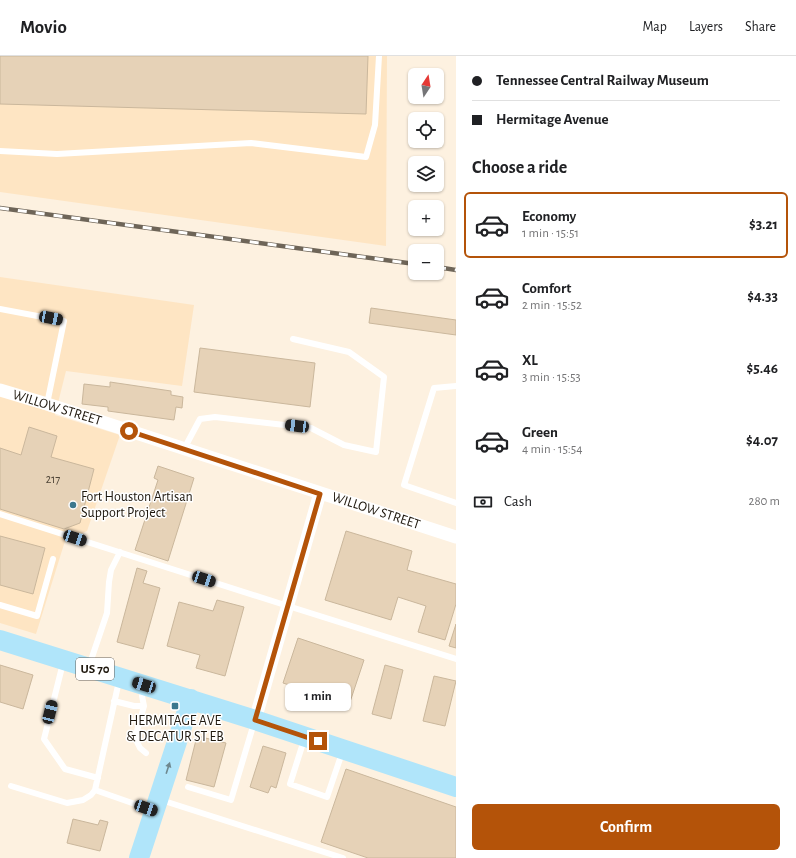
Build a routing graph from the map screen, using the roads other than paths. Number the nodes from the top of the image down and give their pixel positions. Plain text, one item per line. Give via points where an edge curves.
1 (379, 56) edge
2 (0, 151) edge
3 (0, 309) edge
4 (293, 339) dead end
5 (456, 386) edge
6 (0, 390) edge
7 (47, 404) junction
8 (184, 449) junction
9 (320, 494) junction
10 (456, 503) edge
11 (0, 514) edge
12 (456, 537) edge
13 (120, 552) junction
14 (53, 559) dead end
15 (0, 605) edge
16 (288, 606) junction
17 (0, 640) edge
18 (456, 659) edge
19 (64, 660) junction
20 (88, 667) junction
21 (120, 677) junction
22 (144, 685) junction
23 (191, 699) junction
24 (114, 701) junction
25 (144, 706) junction
26 (255, 720) junction
27 (305, 736) junction
28 (343, 749) junction
29 (146, 753) dead end
30 (98, 778) junction
31 (11, 786) dead end
32 (188, 787) dead end
33 (456, 787) edge
34 (95, 790) junction
35 (156, 805) junction
36 (139, 858) edge
37 (343, 858) edge

1 - 2 lane via 375,125 366,157 251,143 57,154
3 - 7 lane via 64,321
4 - 8 lane via 350,352 384,377 376,452 344,445 311,428 215,416 200,419
5 - 10 lane via 434,388 404,485
6 - 7 street, WILLOW STREET
7 - 8 street, WILLOW STREET
8 - 9 street, WILLOW STREET
9 - 12 street, WILLOW STREET
9 - 16 street
11 - 13 lane
13 - 16 lane
13 - 20 lane via 111,570 107,613
14 - 15 lane via 37,616
16 - 18 lane
16 - 26 street
17 - 19 main road, US 70
19 - 20 main road, US 70
19 - 30 lane via 44,739 65,769
20 - 21 main road, US 70
21 - 22 main road, US 70
21 - 24 lane
22 - 23 main road, US 70
22 - 25 lane
23 - 26 main road, US 70
35 -> 23 main road
24 - 25 lane
24 - 30 lane
25 - 29 lane via 135,738
26 - 27 main road, US 70
26 - 32 lane via 231,800
27 - 28 main road, US 70
27 - 28 lane via 290,784 327,797
28 - 33 main road, US 70
30 - 34 lane
31 - 34 lane via 66,803 83,800
34 - 35 lane
35 - 36 main road
35 - 37 lane

